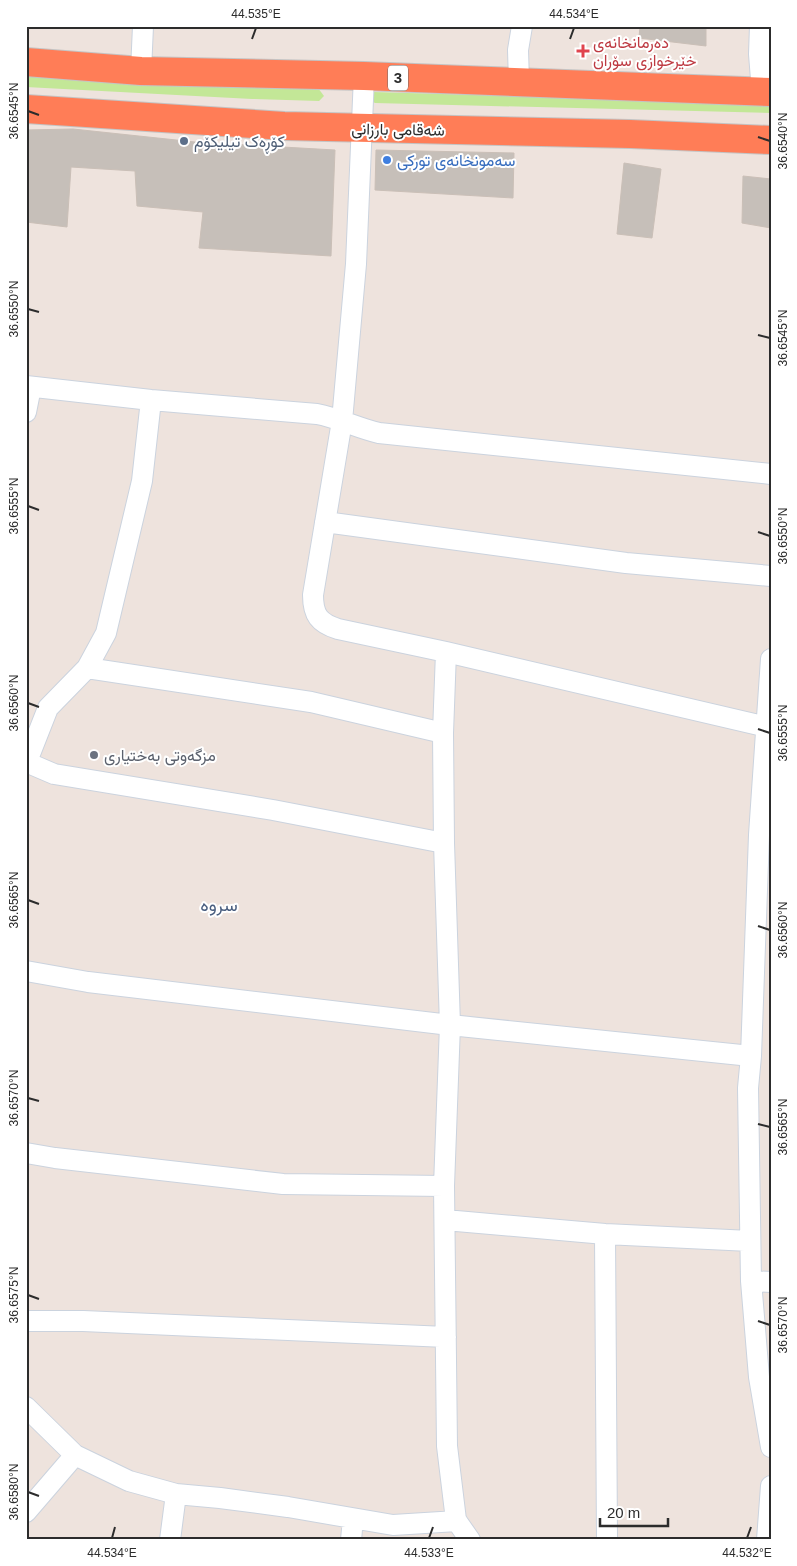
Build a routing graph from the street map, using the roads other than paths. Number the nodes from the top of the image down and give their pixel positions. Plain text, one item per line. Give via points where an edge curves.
1 (144, 26) edge
2 (522, 26) edge
3 (760, 26) edge
4 (26, 62) edge
5 (141, 71) junction
6 (364, 76) junction
7 (519, 82) junction
8 (767, 92) edge
9 (26, 109) edge
10 (362, 128) junction
11 (771, 140) edge
12 (29, 386) edge
13 (151, 400) junction
14 (26, 412) edge
15 (342, 421) junction
16 (771, 474) edge
17 (325, 522) junction
18 (771, 576) edge
19 (446, 652) junction
20 (771, 659) edge
21 (87, 668) junction
22 (767, 726) junction
23 (443, 734) junction
24 (26, 763) edge
25 (765, 836) edge
26 (444, 844) junction
27 (26, 971) edge
28 (450, 1025) junction
29 (751, 1056) junction
30 (26, 1153) edge
31 (444, 1186) junction
32 (445, 1220) junction
33 (605, 1234) junction
34 (750, 1241) junction
35 (751, 1281) junction
36 (771, 1282) edge
37 (26, 1321) edge
38 (446, 1336) junction
39 (765, 1377) edge
40 (26, 1407) edge
41 (771, 1447) edge
42 (75, 1455) junction
43 (771, 1486) edge
44 (176, 1494) junction
45 (26, 1512) edge
46 (353, 1519) junction
47 (457, 1521) junction
48 (170, 1540) edge
49 (351, 1540) edge
50 (470, 1540) edge
51 (607, 1540) edge
52 (767, 1540) edge

1 - 5 street
2 - 7 street via 518,50
3 - 8 street via 759,54
4 - 5 highway, 3
5 - 6 highway, 3
6 - 7 highway, 3
6 - 10 street
7 - 8 highway, 3
9 - 10 highway, شەقامی بارزانی
10 - 11 highway, شەقامی بارزانی
10 - 15 street via 356,264
12 - 13 street
12 - 14 street
13 - 15 street via 317,414
13 - 21 street via 142,481 106,633
15 - 16 street via 379,433
15 - 17 street
17 - 18 street via 626,563
17 - 19 street via 312,596 317,618 326,626
19 - 22 street
19 - 23 street
20 - 22 street
21 - 23 street via 311,702
21 - 24 street via 48,708
22 - 25 street
23 - 26 street
24 - 26 street via 54,774 273,810
25 - 29 street
26 - 28 street
27 - 28 street via 88,982
28 - 29 street
28 - 31 street
29 - 34 street via 748,1088
30 - 31 street via 283,1184
31 - 32 street
32 - 33 street
32 - 38 street
33 - 34 street
33 - 51 street
34 - 35 street
35 - 36 street
35 - 39 street
37 - 38 street
38 - 47 street via 447,1446
39 - 41 street
40 - 42 street
42 - 44 street via 129,1482
42 - 45 street
43 - 52 street
44 - 46 street via 288,1507
44 - 48 street
46 - 47 street via 393,1525
46 - 49 street
47 - 50 street

